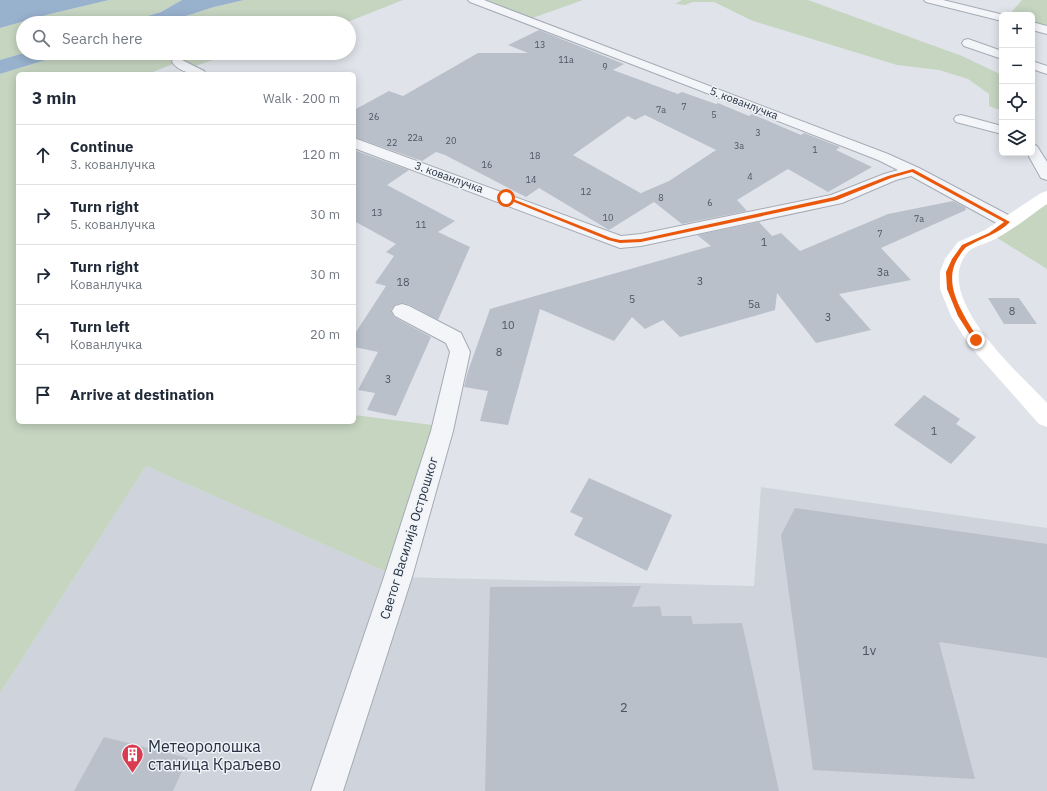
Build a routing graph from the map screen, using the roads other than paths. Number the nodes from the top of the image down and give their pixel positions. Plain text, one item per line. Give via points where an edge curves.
1 (474, 0) edge
2 (930, 0) edge
3 (999, 17) edge
4 (1035, 27) edge
5 (1047, 30) edge
6 (968, 43) dead end
7 (999, 54) edge
8 (178, 62) dead end
9 (1035, 66) edge
10 (1047, 70) edge
11 (196, 72) edge
12 (961, 119) dead end
13 (999, 129) edge
14 (356, 144) edge
15 (1035, 154) edge
16 (913, 171) junction
17 (1047, 175) edge
18 (1047, 196) edge
19 (1008, 222) junction
20 (402, 311) dead end
21 (1047, 418) edge
22 (327, 791) edge

1 - 16 street, 5. кованлучка via 704,87
2 - 3 street
4 - 5 street
6 - 7 street
8 - 11 street
9 - 10 street
12 - 13 street
14 - 16 street, 3. кованлучка via 620,242 641,240 829,200
15 - 17 street
16 - 19 street, 5. кованлучка
18 - 19 street
19 - 21 street via 991,234 964,246 954,259 949,272 950,289 961,316 976,340
20 - 22 street, Светог Василија Острошког via 454,338 460,352 442,431 398,578

